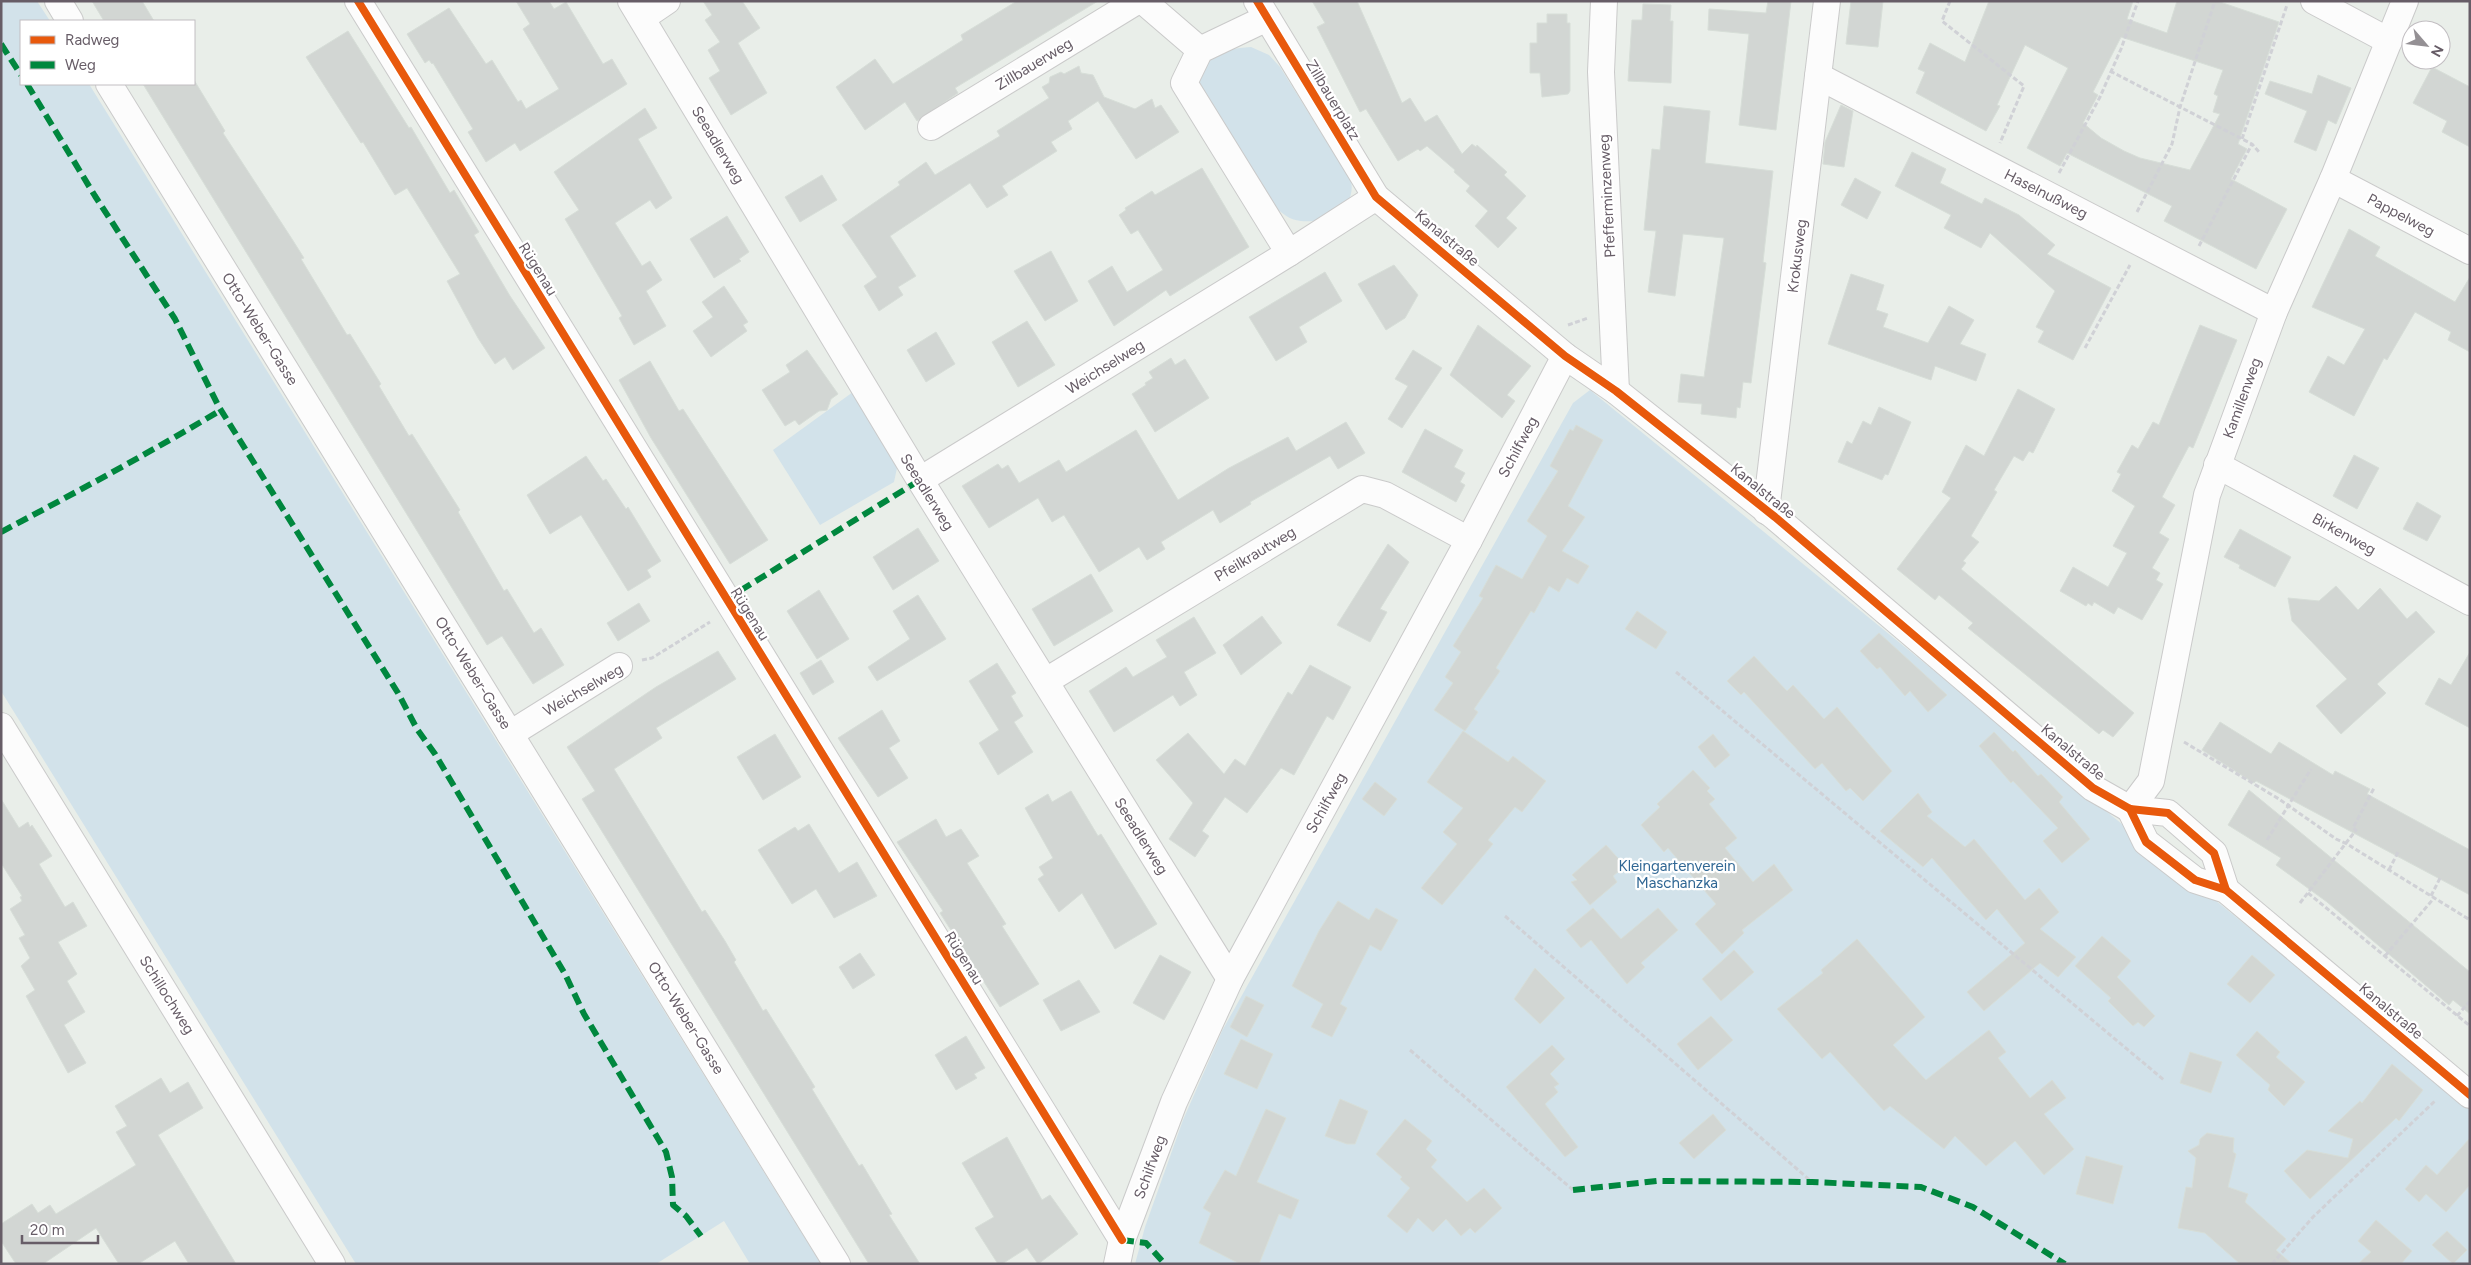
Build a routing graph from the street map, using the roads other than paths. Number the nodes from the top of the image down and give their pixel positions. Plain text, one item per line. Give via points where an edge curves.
1 (58, 1) edge
2 (358, 1) edge
3 (667, 1) edge
4 (1137, 1) edge
5 (1143, 1) edge
6 (1604, 1) edge
7 (1827, 1) edge
8 (2314, 1) edge
9 (2405, 1) edge
10 (636, 10) edge
11 (1262, 10) edge
12 (69, 20) edge
13 (2388, 41) junction
14 (1200, 50) junction
15 (1818, 76) junction
16 (110, 85) edge
17 (932, 127) dead end
18 (2333, 179) junction
19 (1376, 197) junction
20 (2470, 251) edge
21 (1289, 253) junction
22 (2274, 312) junction
23 (1565, 356) junction
24 (1616, 391) junction
25 (2218, 465) junction
26 (920, 480) junction
27 (1766, 511) junction
28 (1469, 540) junction
29 (2470, 602) edge
30 (620, 666) road end
31 (1046, 681) junction
32 (1, 726) edge
33 (510, 734) junction
34 (2130, 809) junction
35 (2226, 890) junction
36 (1230, 979) junction
37 (2470, 1095) edge
38 (1120, 1252) edge
39 (332, 1264) edge
40 (837, 1264) edge

1 - 12 street
2 - 38 street, Rügenau via 726,600
3 - 10 street
4 - 17 street, Zillbauerweg
5 - 14 street
6 - 24 street, Pfefferminzenweg via 1601,72
7 - 15 street, Krokusweg
8 - 13 street
9 - 13 street, Kamillenweg
10 - 26 street, Seeadlerweg
11 - 14 street, Zillbauerplatz
11 - 19 street, Zillbauerplatz
13 - 18 street, Kamillenweg
14 - 21 street via 1184,83
15 - 22 street, Haselnußweg
15 - 27 street, Krokusweg
16 - 33 street, Otto-Weber-Gasse
18 - 20 street, Pappelweg
18 - 22 street, Kamillenweg
19 - 21 street
19 - 23 street, Kanalstraße
21 - 26 street, Weichselweg
22 - 25 street, Kamillenweg
23 - 24 street, Kanalstraße
23 - 28 street, Schilfweg
24 - 27 street, Kanalstraße
25 - 29 street, Birkenweg
25 - 34 street, Kamillenweg via 2208,495 2151,781
26 - 31 street, Seeadlerweg
27 - 34 street, Kanalstraße via 2093,788
28 - 31 street, Pfeilkrautweg via 1385,495 1362,489
28 - 36 street, Schilfweg
30 - 33 street, Weichselweg
31 - 36 street, Seeadlerweg
32 - 39 street, Schillochweg
33 - 40 street, Otto-Weber-Gasse
34 - 35 street, Kanalstraße via 2146,842 2195,880
34 - 35 street, Kanalstraße via 2168,813 2214,853
35 - 37 street, Kanalstraße
36 - 38 street, Schilfweg via 1174,1102

